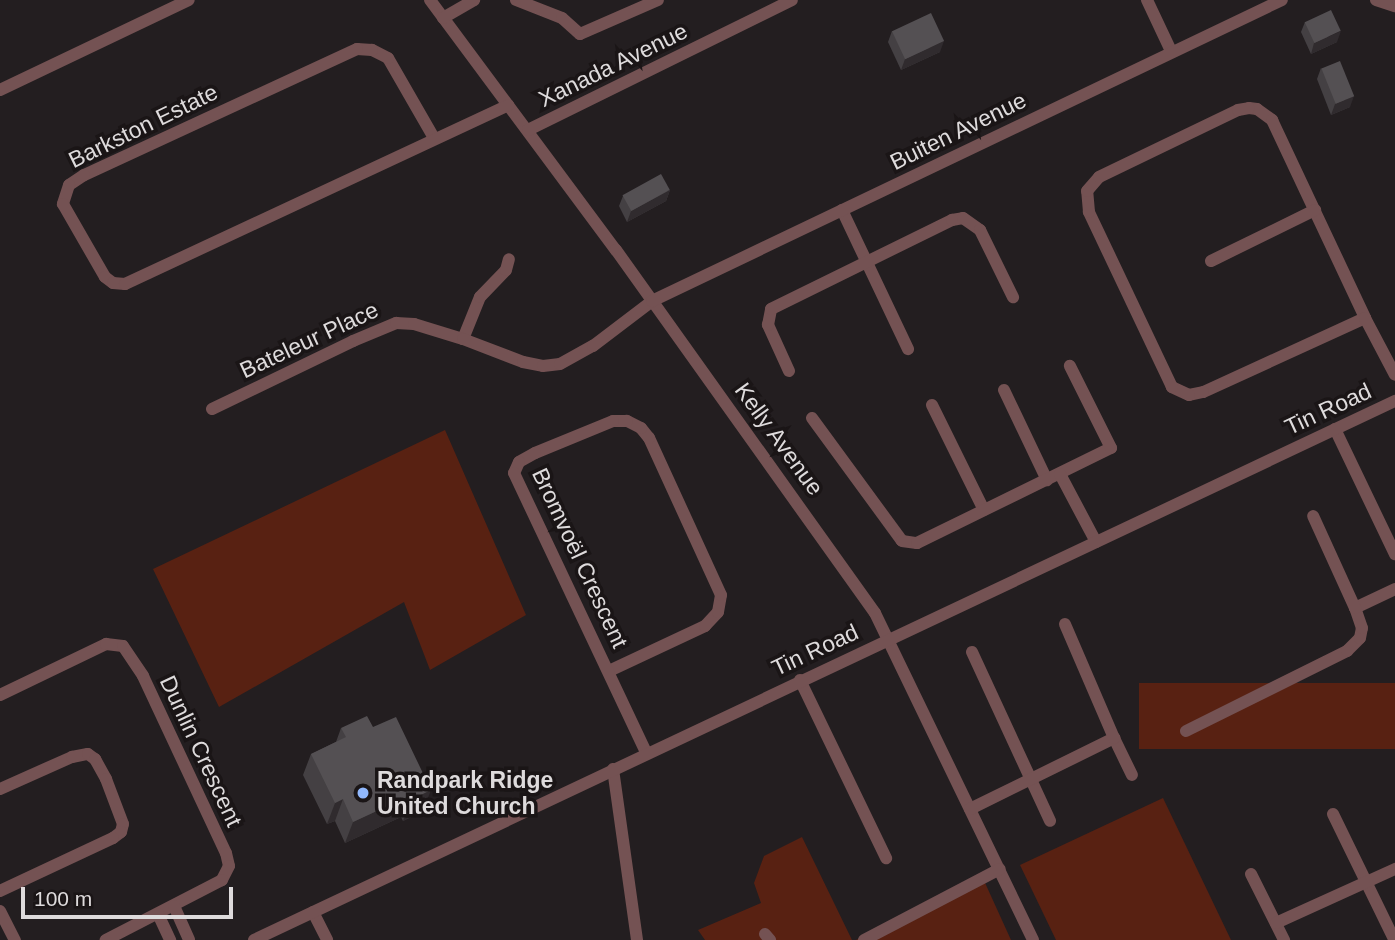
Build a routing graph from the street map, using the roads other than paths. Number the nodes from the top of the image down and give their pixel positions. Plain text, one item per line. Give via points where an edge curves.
1 (189, 0) edge
2 (430, 0) edge
3 (474, 0) edge
4 (516, 0) edge
5 (659, 0) edge
6 (792, 0) edge
7 (1147, 0) edge
8 (1282, 0) edge
9 (1376, 0) edge
10 (1395, 6) edge
11 (443, 18) junction
12 (1171, 51) junction
13 (0, 90) edge
14 (508, 105) junction
15 (527, 130) junction
16 (434, 138) junction
17 (842, 210) junction
18 (1315, 210) junction
19 (509, 259) dead end
20 (865, 261) junction
21 (1211, 261) dead end
22 (1013, 297) dead end
23 (652, 301) junction
24 (1365, 318) junction
25 (463, 339) junction
26 (908, 349) dead end
27 (1070, 366) dead end
28 (789, 371) dead end
29 (1395, 376) edge
30 (1004, 390) dead end
31 (1395, 401) edge
32 (932, 405) dead end
33 (212, 409) dead end
34 (812, 418) dead end
35 (1335, 429) junction
36 (1060, 474) junction
37 (1047, 480) junction
38 (984, 510) junction
39 (1313, 516) dead end
40 (1096, 542) junction
41 (1395, 554) edge
42 (1395, 589) edge
43 (1355, 608) junction
44 (1065, 624) dead end
45 (890, 638) junction
46 (972, 652) dead end
47 (609, 671) junction
48 (800, 680) junction
49 (0, 695) edge
50 (1186, 731) dead end
51 (1114, 738) junction
52 (646, 752) junction
53 (613, 769) junction
54 (1132, 775) dead end
55 (1030, 779) junction
56 (0, 789) edge
57 (970, 809) junction
58 (1333, 814) dead end
59 (1050, 821) dead end
60 (886, 858) dead end
61 (1000, 869) junction
62 (1395, 869) edge
63 (1251, 874) dead end
64 (1366, 882) junction
65 (0, 891) edge
66 (174, 906) junction
67 (0, 911) edge
68 (313, 912) junction
69 (158, 914) junction
70 (1276, 923) junction
71 (1394, 939) edge
72 (15, 940) edge
73 (106, 940) edge
74 (170, 940) edge
75 (189, 940) edge
76 (254, 940) edge
77 (327, 940) edge
78 (637, 940) edge
79 (864, 940) edge
80 (1032, 940) edge
81 (1284, 940) edge

1 - 13 street
2 - 11 street, Kelly Avenue
3 - 11 street
4 - 5 street via 562,18 583,34
6 - 15 street, Xanada Avenue
7 - 12 street
8 - 12 street, Buiten Avenue
9 - 10 street
11 - 14 street, Kelly Avenue
12 - 17 street, Buiten Avenue
14 - 15 street, Kelly Avenue
14 - 16 street, Barkston Estate
15 - 23 street, Kelly Avenue
16 - 16 street, Barkston Estate via 388,58 357,49 84,175 69,185 63,204 105,278 125,284
17 - 20 street
17 - 23 street, Buiten Avenue
18 - 21 street
18 - 24 street
18 - 24 street via 1272,120 1249,108 1099,177 1090,184 1086,200 1164,371 1181,393 1203,392
19 - 25 street via 502,274 484,289
20 - 22 street via 963,218 980,230
20 - 26 street
20 - 28 street via 769,312 768,325
23 - 25 street, Bateleur Place via 593,346 560,364 523,362
23 - 45 street, Kelly Avenue via 815,525
24 - 29 street
25 - 33 street, Bateleur Place via 396,323
27 - 36 street via 1111,448
30 - 37 street
31 - 35 street, Tin Road
32 - 38 street
34 - 38 street via 902,541 917,543
35 - 40 street, Tin Road
35 - 41 street
36 - 37 street
36 - 40 street
37 - 38 street
39 - 43 street
40 - 45 street, Tin Road
42 - 43 street
43 - 50 street via 1362,628 1360,638 1347,651
44 - 51 street
45 - 48 street, Tin Road
45 - 57 street, Kelly Avenue
46 - 55 street
47 - 47 street, Bromvoël Crescent via 514,473 519,462 535,453 613,421 626,421 649,438 721,595 718,612 705,626
47 - 52 street, Bromvoël Crescent
48 - 52 street, Tin Road
48 - 60 street
49 - 66 street, Dunlin Crescent via 106,644 129,652 229,860 222,880
51 - 54 street
51 - 55 street
52 - 53 street, Tin Road
53 - 68 street, Tin Road
53 - 78 street
55 - 57 street
55 - 59 street
56 - 65 street via 88,754 106,779 123,824 113,838
57 - 61 street, Kelly Avenue
58 - 64 street
61 - 79 street
61 - 80 street, Kelly Avenue
62 - 64 street
63 - 70 street
64 - 70 street
64 - 71 street
66 - 69 street, Dunlin Crescent
66 - 75 street
67 - 72 street
68 - 76 street, Tin Road
68 - 77 street
69 - 73 street, Dunlin Crescent
69 - 74 street
70 - 81 street

